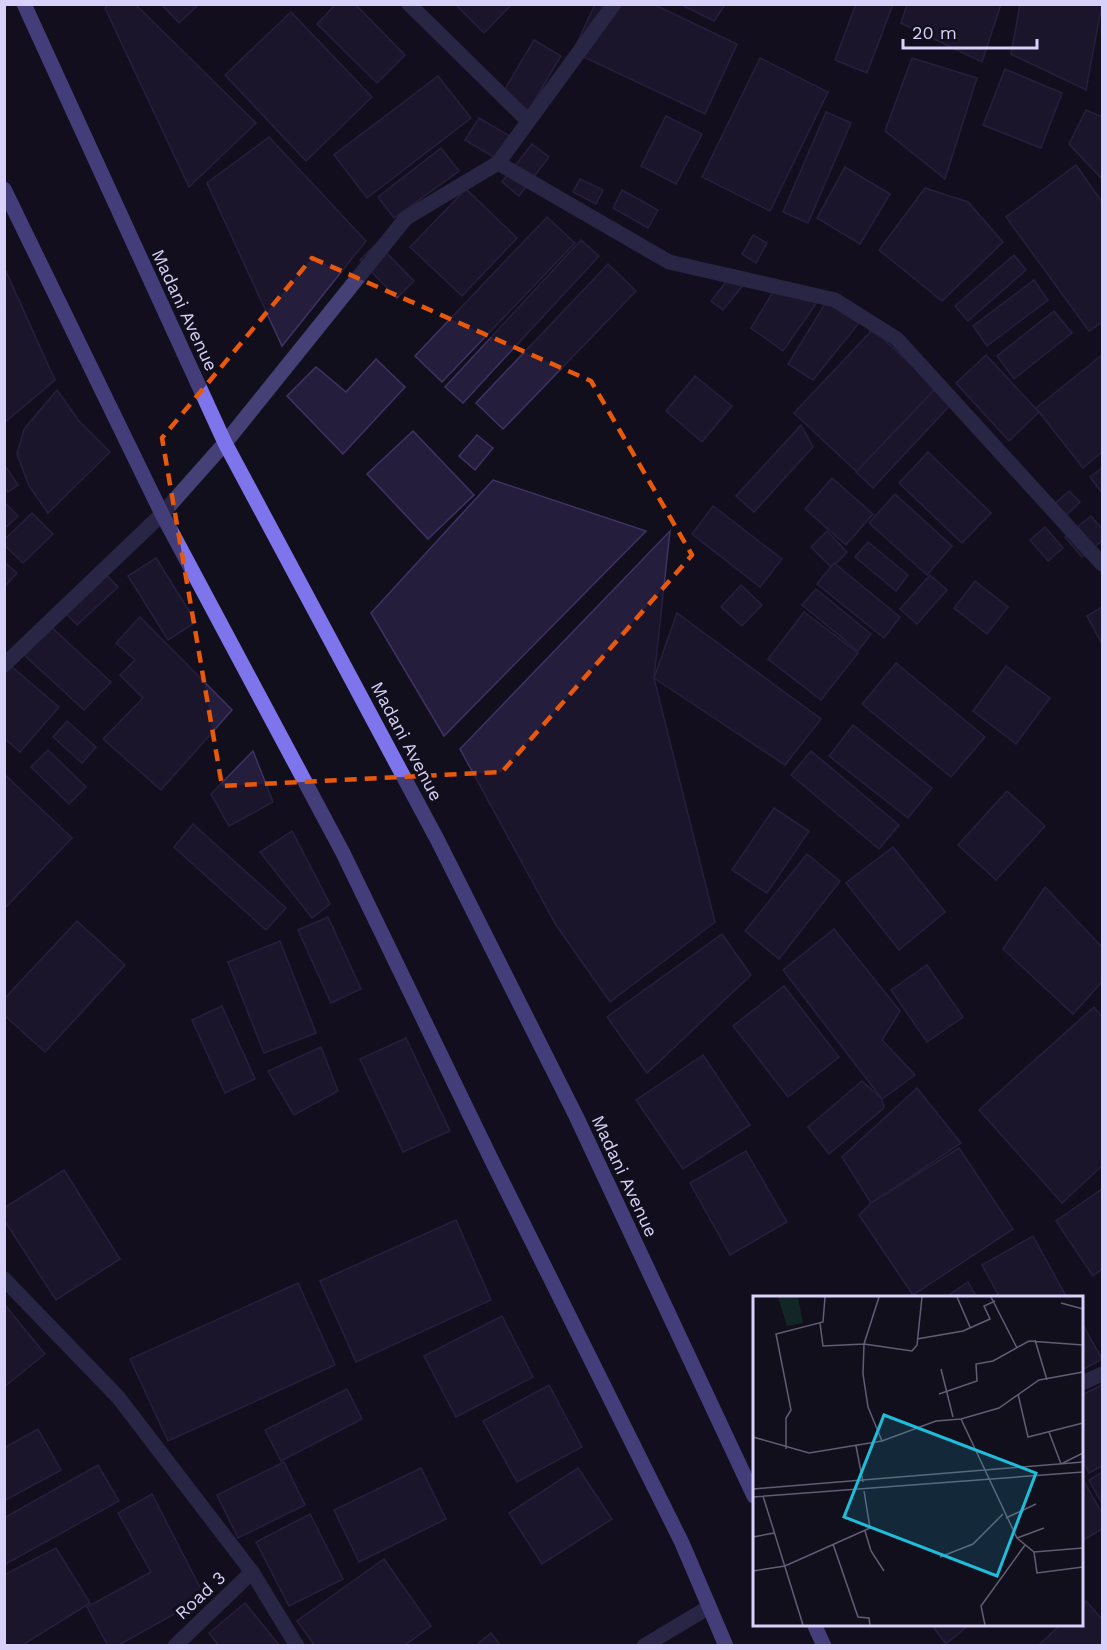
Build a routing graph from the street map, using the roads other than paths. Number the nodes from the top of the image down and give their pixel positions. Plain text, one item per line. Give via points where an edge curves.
1 (24, 4) edge
2 (409, 4) edge
3 (614, 4) edge
4 (528, 121) junction
5 (498, 164) junction
6 (4, 189) edge
7 (225, 443) junction
8 (162, 514) junction
9 (1102, 564) edge
10 (4, 665) edge
11 (4, 1280) edge
12 (1102, 1374) edge
13 (1083, 1383) edge
14 (753, 1494) edge
15 (252, 1572) junction
16 (710, 1607) junction
17 (815, 1626) edge
18 (175, 1646) edge
19 (297, 1646) edge
20 (644, 1646) edge
21 (726, 1646) edge
22 (824, 1646) edge

1 - 7 main road, Madani Avenue
2 - 4 street
3 - 4 street
4 - 5 street
5 - 7 street via 406,218
5 - 9 street via 669,262 835,300 897,339
6 - 8 main road
7 - 8 street
7 - 14 main road, Madani Avenue via 444,851 576,1116
8 - 10 street
8 - 16 main road via 343,853
11 - 15 street via 118,1397
12 - 13 street
15 - 18 street, Road 3
15 - 19 street
16 - 20 street
16 - 21 main road
17 - 22 main road

